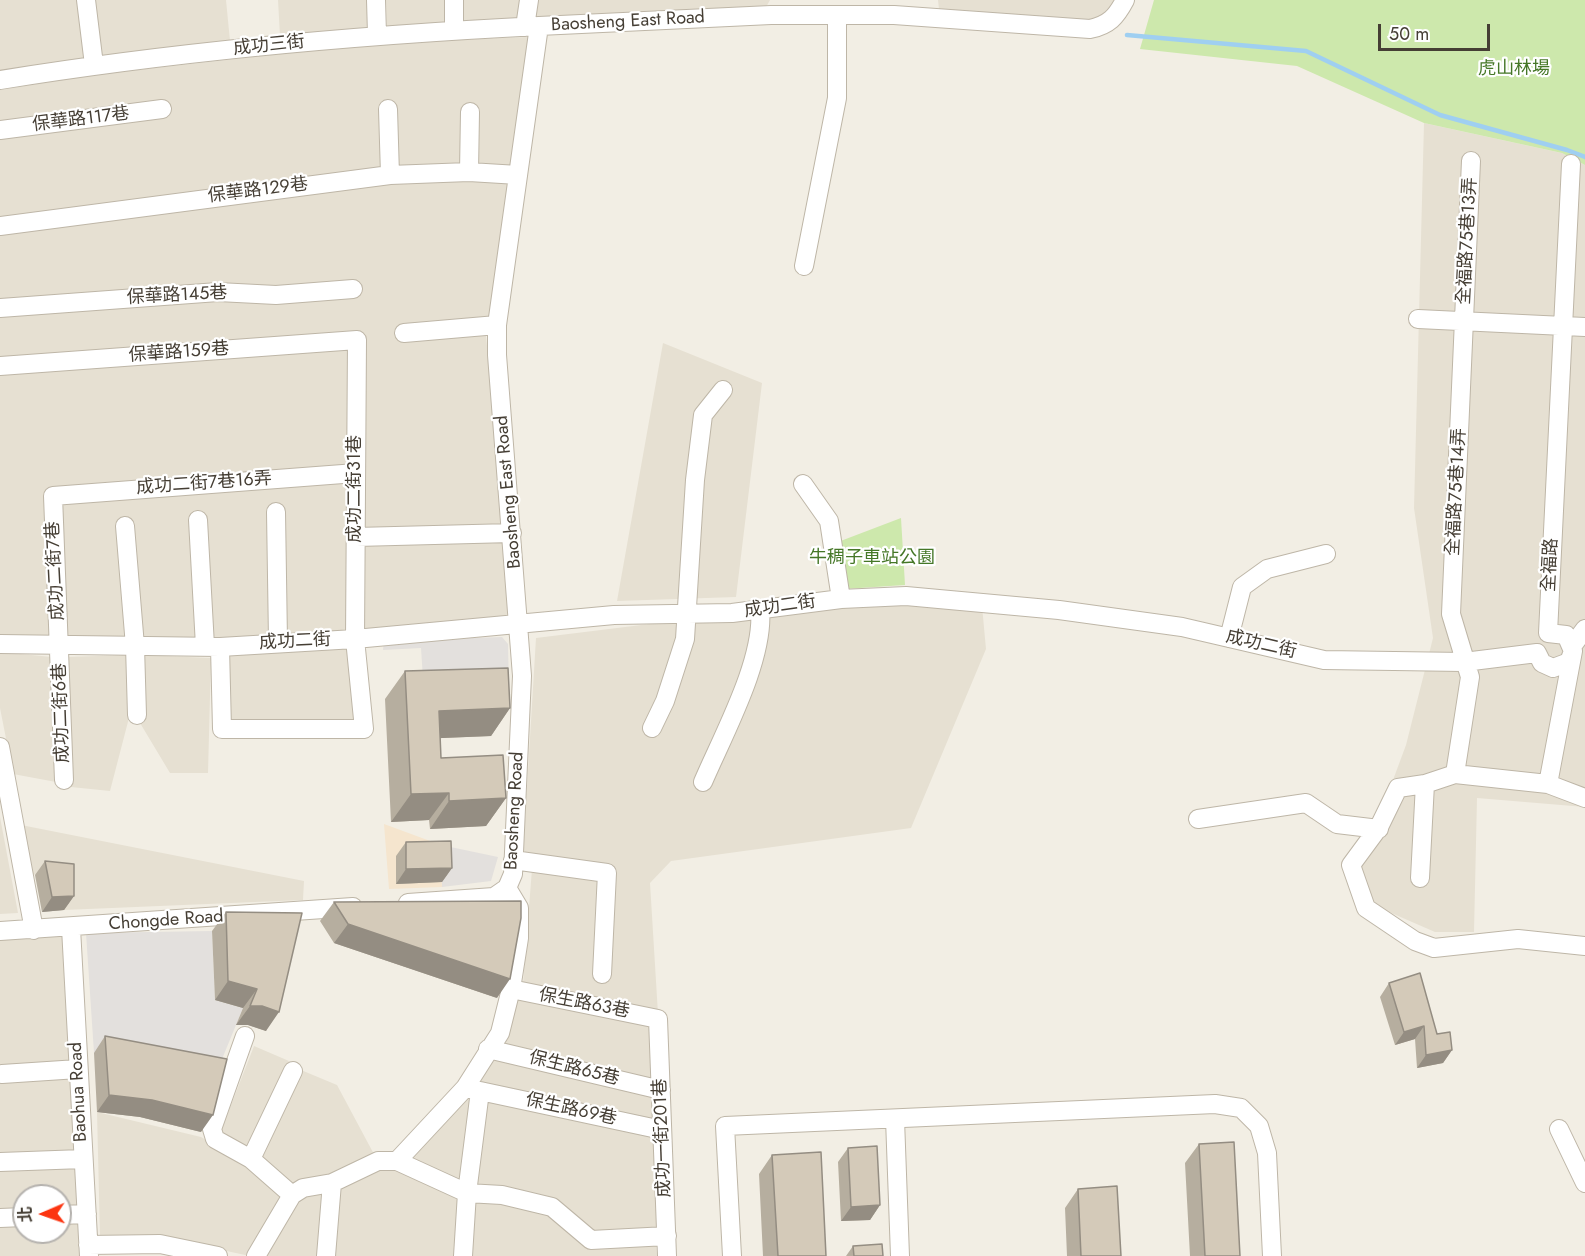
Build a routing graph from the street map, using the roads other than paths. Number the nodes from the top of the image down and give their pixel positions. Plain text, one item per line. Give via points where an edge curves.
1 (86, 0) edge
2 (376, 0) edge
3 (454, 0) edge
4 (529, 0) edge
5 (1125, 0) edge
6 (892, 7) edge
7 (775, 8) edge
8 (933, 8) edge
9 (837, 15) junction
10 (532, 26) junction
11 (454, 30) junction
12 (377, 34) junction
13 (94, 65) junction
14 (0, 80) edge
15 (162, 109) dead end
16 (388, 109) dead end
17 (470, 112) dead end
18 (0, 130) edge
19 (1471, 161) dead end
20 (1571, 164) dead end
21 (469, 172) junction
22 (390, 175) junction
23 (518, 175) junction
24 (0, 226) edge
25 (804, 266) dead end
26 (353, 289) dead end
27 (0, 308) edge
28 (1418, 319) dead end
29 (1464, 322) junction
30 (497, 325) junction
31 (1563, 326) junction
32 (1585, 327) edge
33 (404, 333) dead end
34 (357, 340) joint
35 (0, 366) edge
36 (723, 390) dead end
37 (356, 473) junction
38 (803, 484) dead end
39 (53, 496) joint
40 (276, 512) dead end
41 (198, 520) dead end
42 (125, 526) dead end
43 (512, 533) junction
44 (356, 537) junction
45 (1326, 554) dead end
46 (841, 598) junction
47 (760, 609) junction
48 (688, 614) junction
49 (520, 624) junction
50 (1585, 629) edge
51 (1548, 633) junction
52 (1229, 638) junction
53 (355, 639) junction
54 (278, 641) junction
55 (0, 644) edge
56 (60, 646) junction
57 (135, 646) junction
58 (213, 647) junction
59 (1573, 648) junction
60 (1542, 660) junction
61 (1464, 662) junction
62 (137, 715) dead end
63 (652, 728) dead end
64 (0, 747) edge
65 (1455, 774) junction
66 (64, 780) dead end
67 (703, 782) dead end
68 (1425, 784) junction
69 (1548, 784) junction
70 (1585, 798) edge
71 (1198, 819) dead end
72 (1378, 829) junction
73 (513, 860) junction
74 (1420, 878) dead end
75 (507, 888) junction
76 (71, 928) junction
77 (33, 930) junction
78 (0, 931) edge
79 (1585, 946) edge
80 (602, 974) dead end
81 (511, 989) junction
82 (658, 1019) joint
83 (245, 1036) dead end
84 (488, 1049) junction
85 (78, 1069) junction
86 (293, 1071) dead end
87 (2, 1074) dead end
88 (473, 1089) junction
89 (661, 1090) junction
90 (895, 1119) junction
91 (1559, 1129) dead end
92 (662, 1130) junction
93 (83, 1159) junction
94 (251, 1159) junction
95 (397, 1161) junction
96 (0, 1162) edge
97 (1585, 1183) edge
98 (332, 1184) junction
99 (467, 1193) junction
100 (292, 1195) junction
101 (87, 1214) junction
102 (72, 1215) edge
103 (667, 1236) junction
104 (89, 1251) edge
105 (218, 1256) edge
106 (256, 1256) edge
107 (326, 1256) edge
108 (463, 1256) edge
109 (667, 1256) edge
110 (732, 1256) edge
111 (900, 1256) edge
112 (1272, 1256) edge

1 - 13 street
2 - 12 street
3 - 11 street
4 - 10 street
5 - 8 street, Baosheng East Road via 1116,16 1104,26 1090,29
6 - 8 street, Baosheng East Road
6 - 9 street, Baosheng East Road
7 - 9 street, Baosheng East Road
7 - 10 street, Baosheng East Road
9 - 25 street via 837,98
10 - 11 street, 成功三街
10 - 23 street, Baosheng East Road
11 - 12 street, 成功三街
12 - 13 street, 成功三街
13 - 14 street, 成功三街
15 - 18 street, 保華路117巷
16 - 22 street
17 - 21 street
19 - 29 street, 全福路75巷13弄
20 - 31 street, 全福路
21 - 22 street, 保華路129巷
21 - 23 street, 保華路129巷
22 - 24 street, 保華路129巷
23 - 30 street, Baosheng East Road
26 - 27 street, 保華路145巷 via 276,295 218,292
28 - 29 street
29 - 31 street
29 - 61 street, 全福路75巷14弄 via 1451,614
30 - 33 street
30 - 43 street, Baosheng East Road
31 - 32 street
31 - 51 street, 全福路
34 - 35 street, 保華路159巷
34 - 37 street, 成功二街31巷
36 - 48 street via 703,415 695,480
37 - 39 street, 成功二街7巷16弄
37 - 44 street, 成功二街31巷
38 - 46 street via 829,521
39 - 56 street, 成功二街7巷
40 - 54 street
41 - 58 street
42 - 57 street
43 - 44 street
43 - 49 street, Baosheng East Road
44 - 53 street, 成功二街31巷
45 - 52 street via 1267,569 1242,587
46 - 47 street, 成功二街
46 - 52 street, 成功二街 via 954,598 1182,627
47 - 48 street, 成功二街
47 - 67 street via 762,627 754,660
48 - 49 street, 成功二街 via 614,615
48 - 63 street via 686,639
49 - 53 street, 成功二街
49 - 73 street, Baosheng Road via 522,676
50 - 59 street
51 - 59 street via 1566,635
51 - 60 street via 1539,641
52 - 61 street, 成功二街 via 1324,660
53 - 54 street, 成功二街
53 - 58 street, 成功二街31巷 via 363,729 222,729
54 - 58 street, 成功二街
55 - 56 street, 成功二街
56 - 57 street, 成功二街
56 - 66 street, 成功二街6巷
57 - 58 street, 成功二街
57 - 62 street
59 - 60 street via 1564,666
59 - 69 street
60 - 61 street, 成功二街
61 - 65 street, 全福路75巷14弄 via 1470,677
64 - 77 street
65 - 68 street
65 - 69 street
68 - 72 street via 1398,788
68 - 74 street
69 - 70 street
71 - 72 street via 1306,803 1337,824
72 - 79 street via 1351,866 1366,908 1415,940 1434,948 1518,939
73 - 75 street, Baosheng Road
73 - 80 street via 607,873
75 - 76 street, Chongde Road via 494,897
75 - 81 street, Baosheng Road via 519,908
76 - 77 street, Chongde Road
76 - 85 street, Baohua Road
77 - 78 street, Chongde Road
81 - 82 street, 保生路63巷
81 - 84 street, Baosheng Road via 500,1033
82 - 89 street, 成功一街201巷
83 - 94 street via 212,1129 214,1139
84 - 88 street, Baosheng Road
84 - 89 street, 保生路65巷
85 - 87 street
85 - 93 street, Baohua Road
86 - 94 street
88 - 92 street, 保生路69巷
88 - 95 street
88 - 99 street, Baosheng Road
89 - 92 street, 成功一街201巷
90 - 110 street via 725,1126
90 - 111 street
90 - 112 street via 1215,1104 1241,1108 1259,1126 1267,1153
91 - 97 street
92 - 103 street, 成功一街201巷
93 - 96 street
93 - 101 street, Baohua Road
94 - 100 street
95 - 98 street via 378,1161
95 - 99 street
98 - 100 street via 303,1188
98 - 107 street
99 - 103 street via 502,1195 552,1207 591,1240
99 - 108 street, Baosheng Road
100 - 106 street
101 - 102 street
101 - 104 street, Baohua Road
103 - 109 street, 成功一街201巷
104 - 105 street via 160,1244

